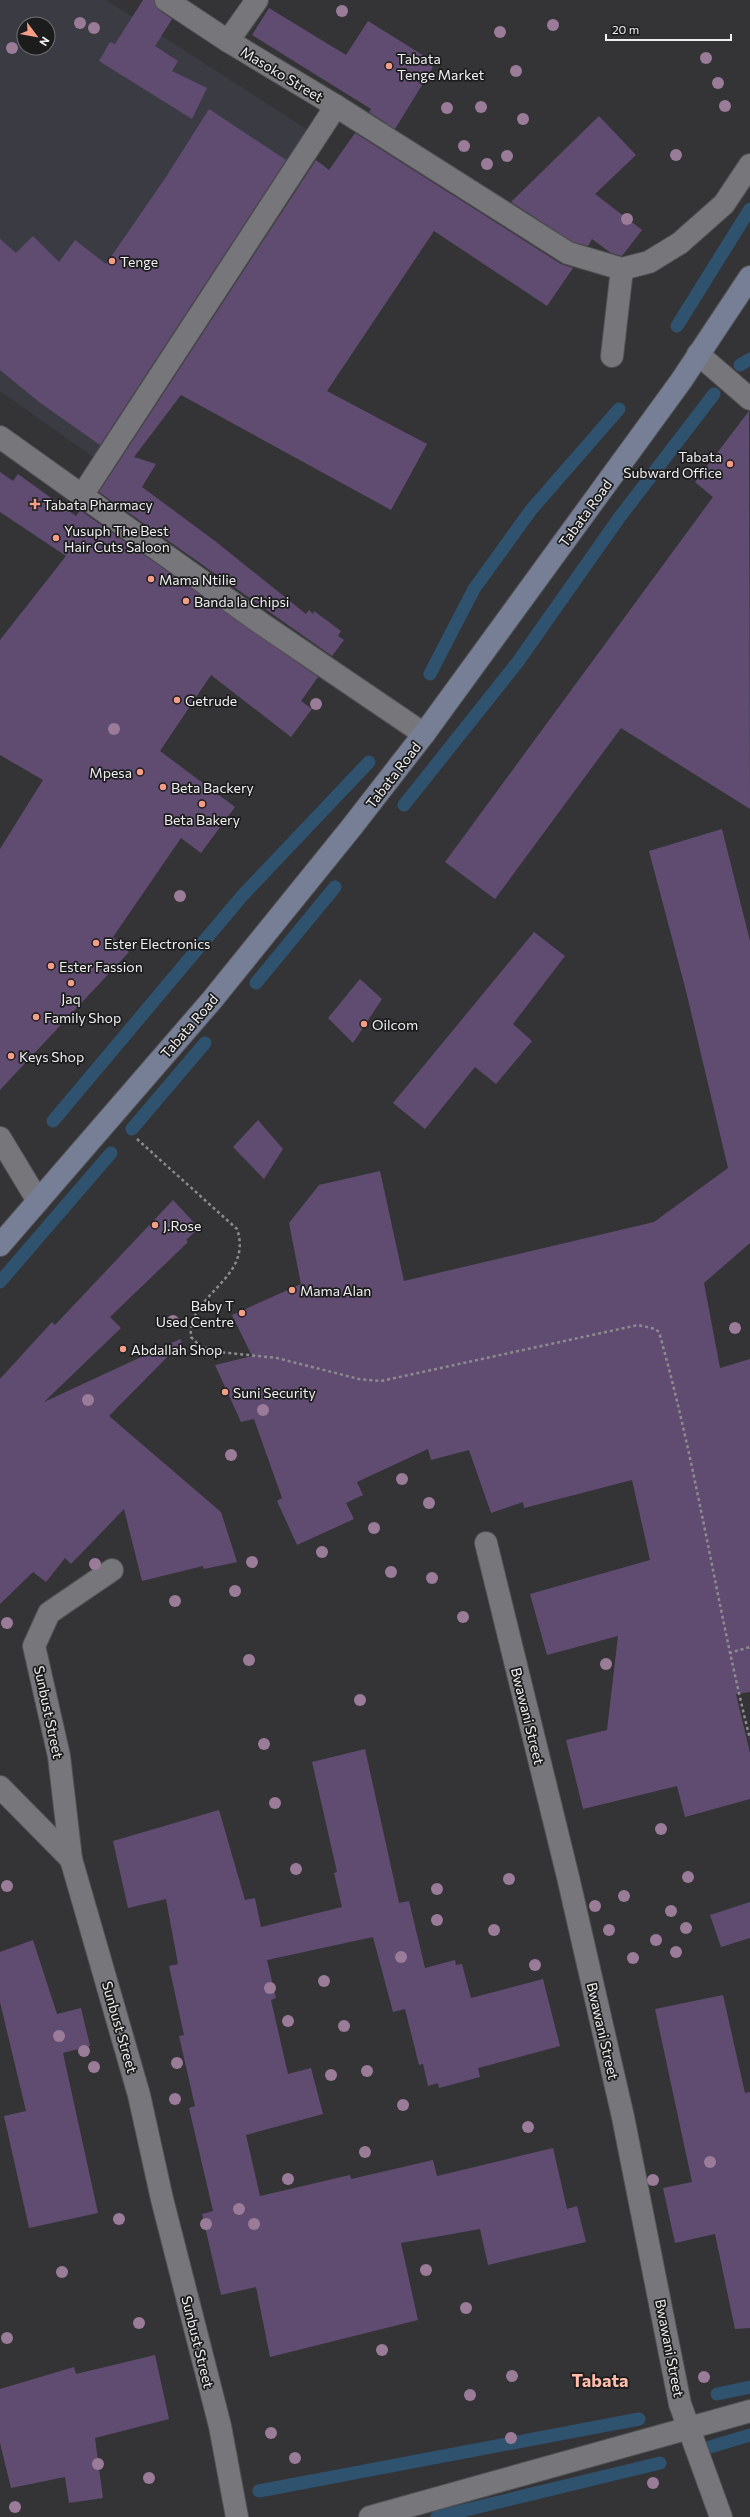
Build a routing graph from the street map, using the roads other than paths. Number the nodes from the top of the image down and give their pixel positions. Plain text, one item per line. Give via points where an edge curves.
1 (166, 0) edge
2 (257, 0) edge
3 (228, 41) junction
4 (336, 106) junction
5 (750, 165) edge
6 (622, 269) junction
7 (750, 277) edge
8 (698, 354) junction
9 (612, 356) dead end
10 (750, 399) edge
11 (0, 437) edge
12 (81, 496) junction
13 (424, 734) junction
14 (0, 1138) edge
15 (38, 1201) junction
16 (0, 1245) edge
17 (486, 1543) dead end
18 (112, 1570) dead end
19 (0, 1786) edge
20 (71, 1859) junction
21 (750, 2411) edge
22 (689, 2426) junction
23 (237, 2517) edge
24 (370, 2517) edge
25 (721, 2517) edge

1 - 3 street, Masoko Street
2 - 3 street, Masoko Street
3 - 4 street, Masoko Street
4 - 6 street, Masoko Street via 568,253
4 - 12 street
5 - 6 street via 724,204 680,243 649,262
6 - 9 street
7 - 8 main road, Tabata Road
8 - 10 street
8 - 13 main road, Tabata Road
11 - 12 street
12 - 13 street
13 - 15 main road, Tabata Road via 352,828 222,988
14 - 15 street
15 - 16 main road, Tabata Road
17 - 22 street, Bwawani Street via 614,2078 680,2404
18 - 20 street, Sunbust Street via 49,1613 34,1646 59,1756
19 - 20 street
20 - 23 street, Sunbust Street via 139,2095 162,2199 220,2426
21 - 22 street
22 - 24 street
22 - 25 street, Bwawani Street via 696,2452

